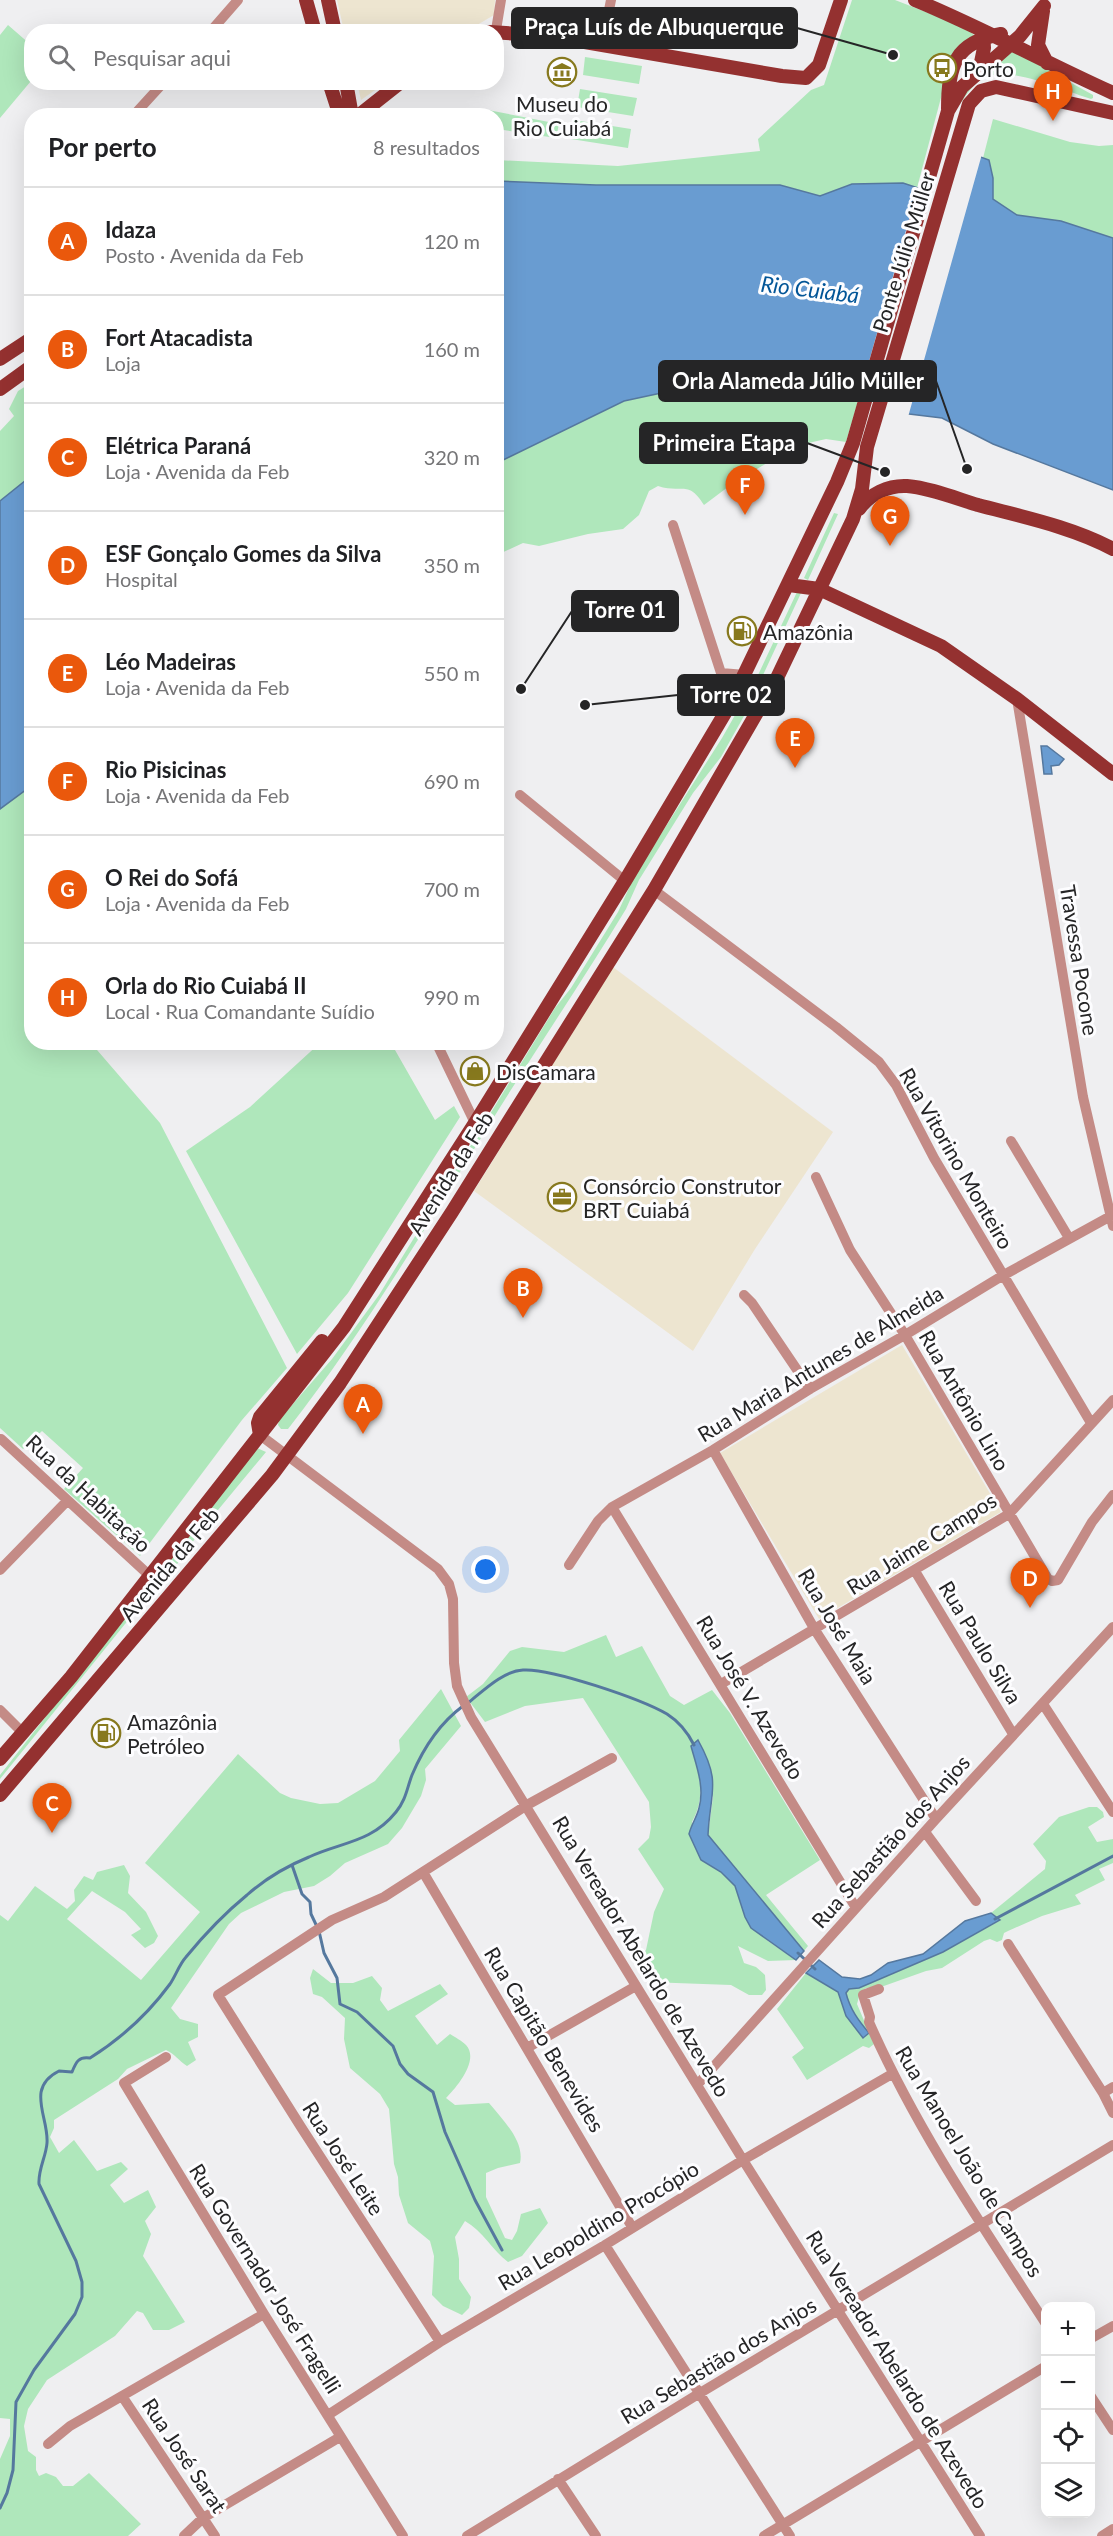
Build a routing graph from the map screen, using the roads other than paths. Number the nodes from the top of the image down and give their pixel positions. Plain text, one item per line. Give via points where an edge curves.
1 (238, 0) edge
2 (306, 0) edge
3 (328, 0) edge
4 (501, 0) edge
5 (611, 0) edge
6 (915, 0) edge
7 (1045, 3) edge
8 (839, 4) edge
9 (1031, 23) junction
10 (217, 24) edge
11 (313, 24) edge
12 (333, 24) edge
13 (495, 24) edge
14 (504, 32) edge
15 (988, 34) junction
16 (1011, 43) junction
17 (602, 45) junction
18 (1047, 63) junction
19 (979, 72) junction
20 (157, 90) edge
21 (331, 90) edge
22 (347, 90) edge
23 (391, 90) edge
24 (1113, 93) edge
25 (140, 108) edge
26 (336, 108) edge
27 (351, 108) edge
28 (368, 108) edge
29 (948, 111) junction
30 (1113, 113) edge
31 (24, 343) edge
32 (0, 359) edge
33 (24, 372) edge
34 (0, 389) edge
35 (853, 443) joint
36 (867, 447) joint
37 (853, 519) junction
38 (673, 525) dead end
39 (1113, 549) edge
40 (789, 585) junction
41 (819, 589) junction
42 (721, 673) junction
43 (745, 675) junction
44 (1017, 699) junction
45 (728, 708) junction
46 (1113, 774) edge
47 (520, 795) dead end
48 (625, 881) junction
49 (654, 890) junction
50 (440, 1050) edge
51 (475, 1123) junction
52 (1011, 1141) dead end
53 (816, 1178) dead end
54 (1112, 1221) edge
55 (1069, 1238) junction
56 (1002, 1276) junction
57 (744, 1295) dead end
58 (905, 1335) junction
59 (810, 1389) junction
60 (1113, 1400) edge
61 (1091, 1423) junction
62 (260, 1436) junction
63 (1, 1439) edge
64 (713, 1450) junction
65 (286, 1456) junction
66 (1113, 1495) edge
67 (67, 1501) junction
68 (612, 1507) junction
69 (1009, 1514) junction
70 (568, 1565) dead end
71 (0, 1570) edge
72 (915, 1571) junction
73 (150, 1576) junction
74 (1113, 1627) edge
75 (815, 1630) junction
76 (721, 1684) junction
77 (1043, 1704) junction
78 (0, 1710) edge
79 (22, 1732) junction
80 (1013, 1734) junction
81 (612, 1758) dead end
82 (0, 1759) edge
83 (0, 1795) edge
84 (1109, 1796) edge
85 (527, 1805) junction
86 (1113, 1812) edge
87 (936, 1819) junction
88 (925, 1832) junction
89 (423, 1872) junction
90 (976, 1901) dead end
91 (855, 1908) junction
92 (1008, 1944) dead end
93 (636, 1986) junction
94 (879, 1989) dead end
95 (527, 2048) junction
96 (166, 2057) dead end
97 (892, 2074) junction
98 (698, 2084) junction
99 (1108, 2090) edge
100 (1113, 2113) edge
101 (1113, 2145) edge
102 (743, 2160) junction
103 (981, 2224) junction
104 (632, 2227) junction
105 (605, 2245) junction
106 (839, 2309) junction
107 (264, 2314) junction
108 (1041, 2316) edge
109 (1113, 2326) edge
110 (1095, 2336) edge
111 (440, 2342) junction
112 (1041, 2369) edge
113 (700, 2393) junction
114 (122, 2396) junction
115 (1095, 2403) edge
116 (328, 2415) junction
117 (1113, 2430) edge
118 (340, 2437) junction
119 (922, 2442) junction
120 (48, 2444) dead end
121 (558, 2479) junction
122 (203, 2518) junction
123 (783, 2525) junction
124 (1113, 2529) edge
125 (184, 2536) edge
126 (215, 2536) edge
127 (403, 2536) edge
128 (467, 2536) edge
129 (596, 2536) edge
130 (764, 2536) edge
131 (790, 2536) edge
132 (980, 2536) edge
133 (1102, 2536) edge

1 - 10 street
2 - 11 main road
3 - 12 main road
4 - 13 street
5 - 17 street
6 - 15 main road
7 - 9 main road
7 - 18 main road via 1038,45
8 - 17 main road via 819,65 806,78
9 - 15 main road via 1014,31
9 - 16 main road
14 - 17 main road
15 - 16 main road
15 - 19 main road
15 - 29 main road via 964,47 956,60 949,83
16 - 18 main road
16 - 19 main road
18 - 24 main road
19 - 29 main road via 963,87
20 - 25 street
21 - 26 main road
22 - 27 main road
23 - 28 main road
29 - 35 main road, Ponte Júlio Müller
30 - 36 main road, Ponte Júlio Müller via 996,87 981,91 969,104
31 - 32 main road
33 - 34 main road
35 - 40 main road, Avenida da Feb
36 - 37 main road, Avenida da Feb via 862,489
37 - 39 main road via 870,496 906,486 1036,521 1095,539
37 - 41 main road, Avenida da Feb
38 - 42 street
40 - 41 main road
40 - 43 main road, Avenida da Feb
41 - 44 main road via 941,646
41 - 49 main road, Avenida da Feb via 777,678
42 - 43 street
42 - 45 street
43 - 45 main road, Avenida da Feb
44 - 46 main road
44 - 54 street, Travessa Pocone via 1083,1097
45 - 48 main road, Avenida da Feb
47 - 48 street
48 - 51 main road, Avenida da Feb
49 - 56 street, Rua Vitorino Monteiro via 879,1062 896,1085
49 - 65 main road, Avenida da Feb via 452,1212 340,1383
50 - 51 street
51 - 62 main road, Avenida da Feb via 367,1290 260,1417
52 - 55 street
53 - 58 street, Rua Antônio Lino via 850,1250
54 - 55 street, Rua Maria Antunes de Almeida
55 - 56 street, Rua Maria Antunes de Almeida
56 - 58 street, Rua Maria Antunes de Almeida
56 - 61 street, Rua Vitorino Monteiro
57 - 59 street
58 - 59 street, Rua Maria Antunes de Almeida
58 - 69 street, Rua Antônio Lino
59 - 64 street, Rua Maria Antunes de Almeida
60 - 61 street, Rua Jaime Campos
61 - 69 street, Rua Jaime Campos
62 - 65 street, Rua Vereador Abelardo de Azevedo
62 - 73 main road, Avenida da Feb
63 - 67 street, Rua da Habitação
64 - 68 street, Rua Maria Antunes de Almeida
64 - 75 street, Rua José Maia
65 - 83 main road, Avenida da Feb
65 - 85 street, Rua Vereador Abelardo de Azevedo via 438,1569 449,1584 460,1695
66 - 69 street, Rua Antônio Lino via 1058,1580 1048,1579
67 - 71 street
67 - 73 street, Rua da Habitação
68 - 70 street, Rua Maria Antunes de Almeida
68 - 76 street, Rua José V. Azevedo
69 - 72 street, Rua Jaime Campos
72 - 75 street, Rua Jaime Campos
72 - 80 street, Rua Paulo Silva
73 - 79 main road, Avenida da Feb
74 - 77 street, Rua Sebastião dos Anjos
75 - 76 street, Rua Jaime Campos
75 - 87 street, Rua José Maia
76 - 91 street, Rua José V. Azevedo
77 - 80 street, Rua Sebastião dos Anjos
77 - 84 street
78 - 79 street
79 - 82 main road, Avenida da Feb
80 - 87 street, Rua Sebastião dos Anjos
81 - 85 street
84 - 86 street
85 - 89 street
85 - 93 street, Rua Vereador Abelardo de Azevedo
87 - 88 street, Rua Sebastião dos Anjos
88 - 90 street
88 - 91 street, Rua Sebastião dos Anjos
89 - 95 street, Rua Capitão Benevides
89 - 111 street, Rua José Leite via 384,1897 324,1925 218,1995
91 - 98 street, Rua Sebastião dos Anjos
92 - 99 street
93 - 95 street
93 - 98 street, Rua Vereador Abelardo de Azevedo
94 - 97 street, Rua Manoel João de Campos via 863,1995 869,2022
95 - 104 street, Rua Capitão Benevides
96 - 107 street, Rua Governador José Fragelli via 124,2083
97 - 102 street, Rua Leopoldino Procópio
97 - 103 street, Rua Manoel João de Campos
98 - 102 street, Rua Vereador Abelardo de Azevedo
99 - 100 street
101 - 103 street, Rua Sebastião dos Anjos
102 - 104 street, Rua Leopoldino Procópio
102 - 106 street, Rua Vereador Abelardo de Azevedo
103 - 106 street, Rua Sebastião dos Anjos
103 - 108 street, Rua Manoel João de Campos
104 - 105 street, Rua Leopoldino Procópio
105 - 111 street, Rua Leopoldino Procópio
105 - 113 street
106 - 113 street, Rua Sebastião dos Anjos
106 - 119 street, Rua Vereador Abelardo de Azevedo
107 - 114 street
107 - 116 street, Rua Governador José Fragelli
109 - 110 street
111 - 116 street, Rua Leopoldino Procópio
112 - 119 street
113 - 121 street, Rua Sebastião dos Anjos
113 - 123 street
114 - 120 street via 70,2426
114 - 122 street, Rua José Sarat
115 - 117 street
116 - 118 street, Rua Governador José Fragelli
118 - 122 street
118 - 127 street, Rua Governador José Fragelli
119 - 123 street
119 - 132 street, Rua Vereador Abelardo de Azevedo
121 - 128 street, Rua Sebastião dos Anjos
121 - 129 street
122 - 125 street
122 - 126 street, Rua José Sarat
123 - 130 street
123 - 131 street
124 - 133 street

